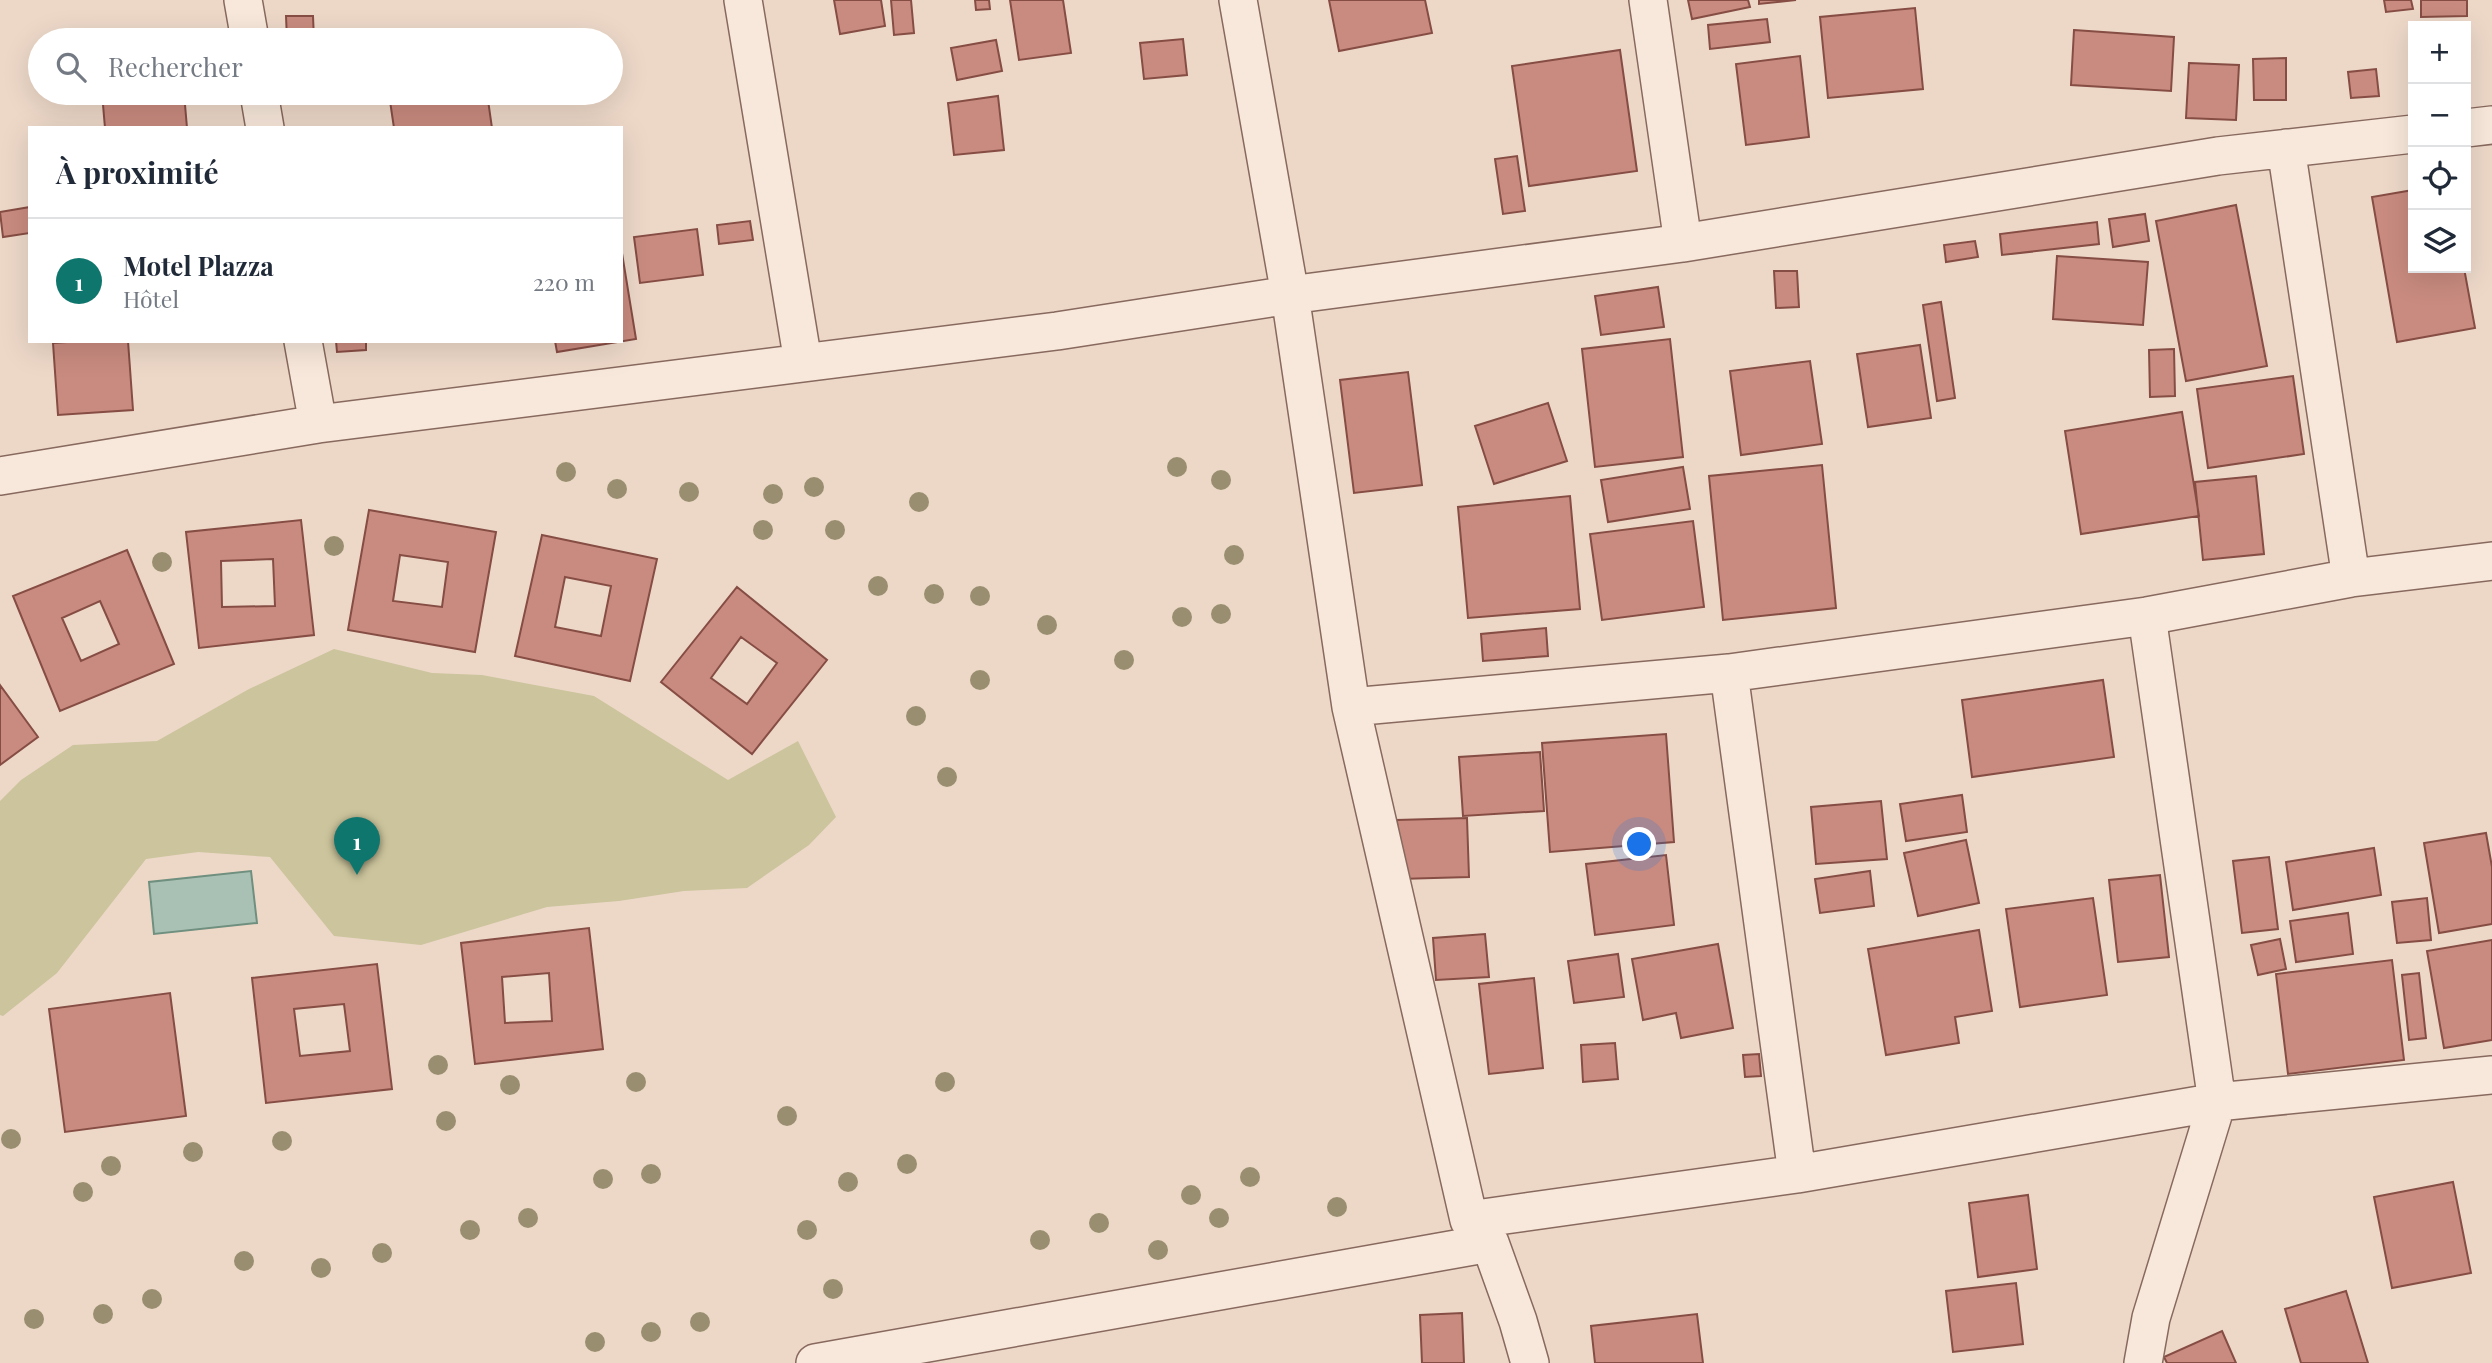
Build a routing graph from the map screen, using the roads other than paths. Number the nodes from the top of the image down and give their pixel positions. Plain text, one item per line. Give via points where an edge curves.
1 (243, 0) edge
2 (743, 0) edge
3 (1238, 0) edge
4 (1648, 0) edge
5 (248, 28) edge
6 (261, 105) edge
7 (2492, 125) edge
8 (265, 126) edge
9 (2471, 127) edge
10 (2408, 135) edge
11 (2286, 148) junction
12 (1683, 243) junction
13 (1290, 295) junction
14 (303, 343) edge
15 (803, 362) junction
16 (318, 424) junction
17 (0, 476) edge
18 (2492, 561) edge
19 (2351, 578) junction
20 (2147, 616) junction
21 (1729, 673) junction
22 (1351, 707) junction
23 (2492, 1075) edge
24 (2217, 1102) junction
25 (1797, 1174) junction
26 (1480, 1231) junction
27 (815, 1363) edge
28 (1530, 1363) edge
29 (2143, 1363) edge

1 - 5 street
2 - 15 street
3 - 13 street
4 - 12 street
6 - 8 street
7 - 9 street
10 - 11 street
11 - 12 street
11 - 19 street
12 - 13 street
13 - 15 street via 1057,331
13 - 22 street
14 - 16 street
15 - 16 street
16 - 17 street
18 - 19 street
19 - 20 street
20 - 21 street
20 - 24 street
21 - 22 street
21 - 25 street
22 - 26 street
23 - 24 street
24 - 25 street
24 - 29 street via 2151,1318
25 - 26 street
26 - 27 street
26 - 28 street via 1518,1321

